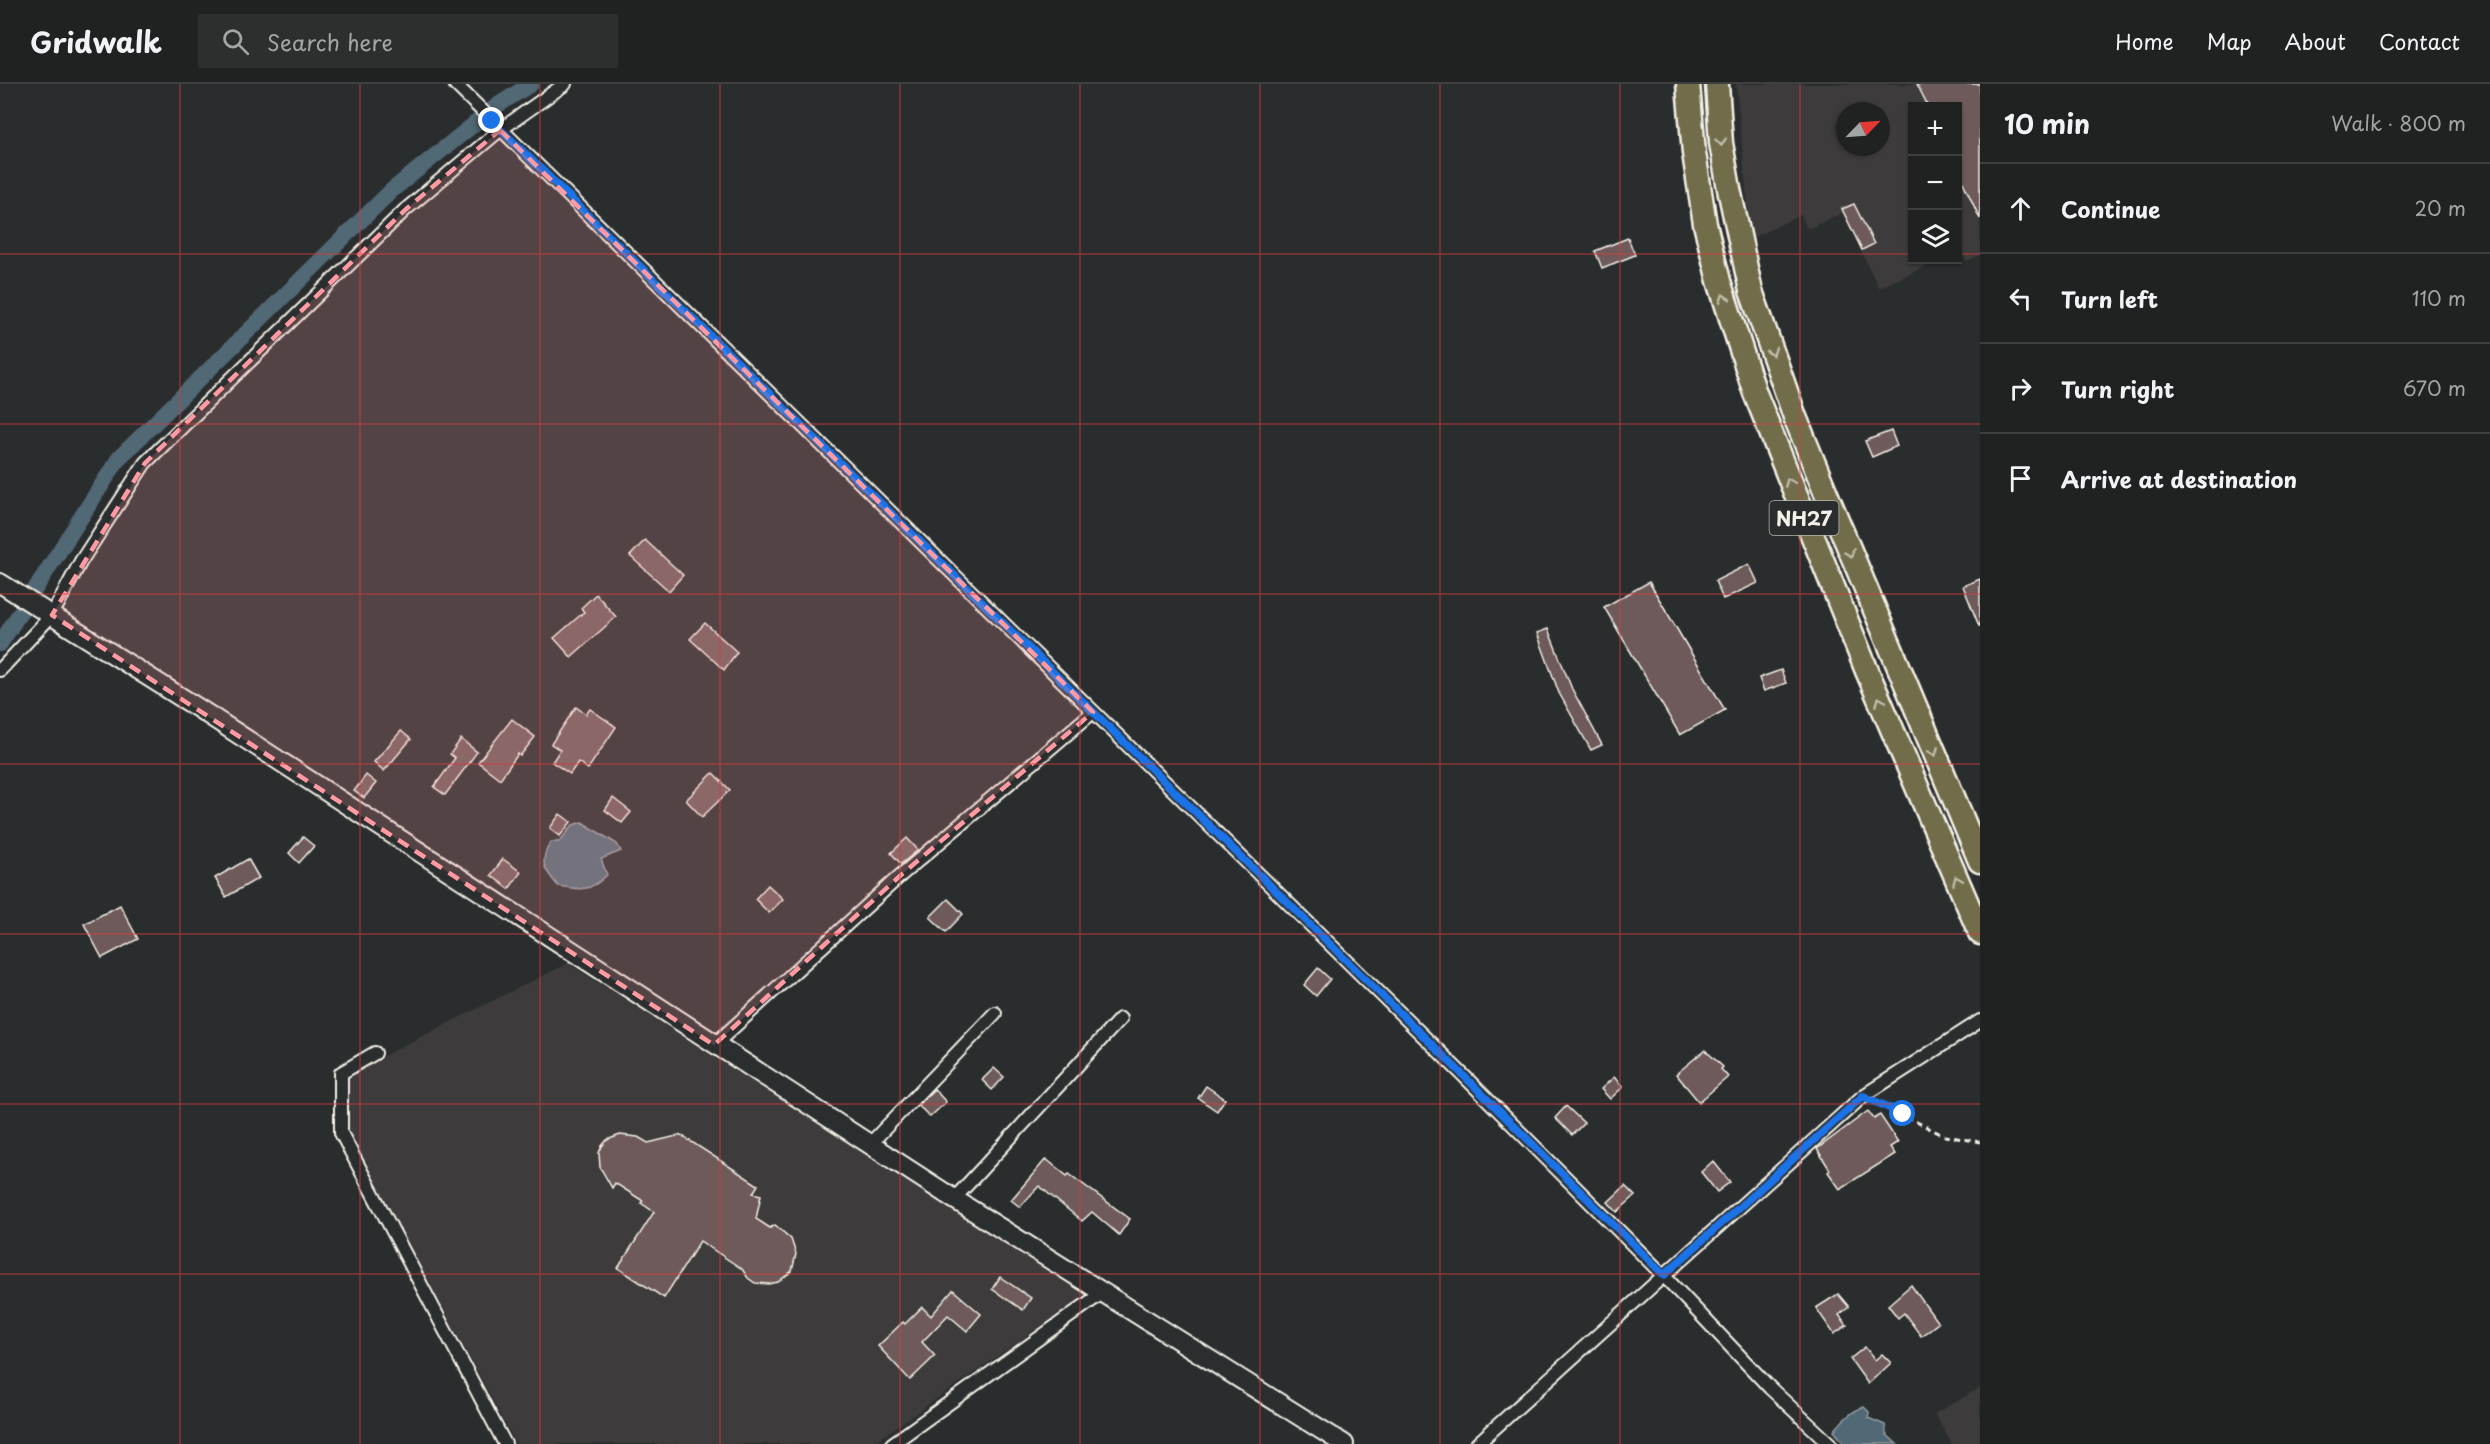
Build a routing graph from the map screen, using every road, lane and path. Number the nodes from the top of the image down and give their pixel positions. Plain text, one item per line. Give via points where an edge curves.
1 (455, 84) edge
2 (565, 84) edge
3 (1688, 84) edge
4 (1717, 84) edge
5 (496, 126) junction
6 (0, 583) edge
7 (45, 611) junction
8 (0, 670) edge
9 (1093, 712) junction
10 (1980, 861) edge
11 (1980, 933) edge
12 (995, 1012) dead end
13 (1120, 1019) dead end
14 (1980, 1021) edge
15 (714, 1045) junction
16 (375, 1053) dead end
17 (1863, 1096) junction
18 (1980, 1142) edge
19 (870, 1144) junction
20 (954, 1199) junction
21 (1664, 1275) junction
22 (1102, 1293) junction
23 (506, 1444) edge
24 (892, 1444) edge
25 (1344, 1444) edge
26 (1478, 1444) edge
27 (1830, 1444) edge

1 - 5 street
2 - 5 street
11 -> 3 highway, NH27 via 1858,651 1755,393 1705,224
4 -> 10 highway, NH27 via 1729,189 1751,291 1767,339 1828,498
5 - 7 street via 145,463
5 - 9 street
6 - 7 street
7 - 8 street
7 - 15 street
9 - 15 street via 901,875
9 - 21 street
12 - 19 street
13 - 20 street
14 - 17 street
15 - 19 street
16 - 23 street via 341,1073 341,1133
17 - 18 path via 1945,1136
17 - 21 street
19 - 20 street
20 - 22 street
21 - 26 street
21 - 27 street via 1770,1388
22 - 24 street
22 - 25 street

